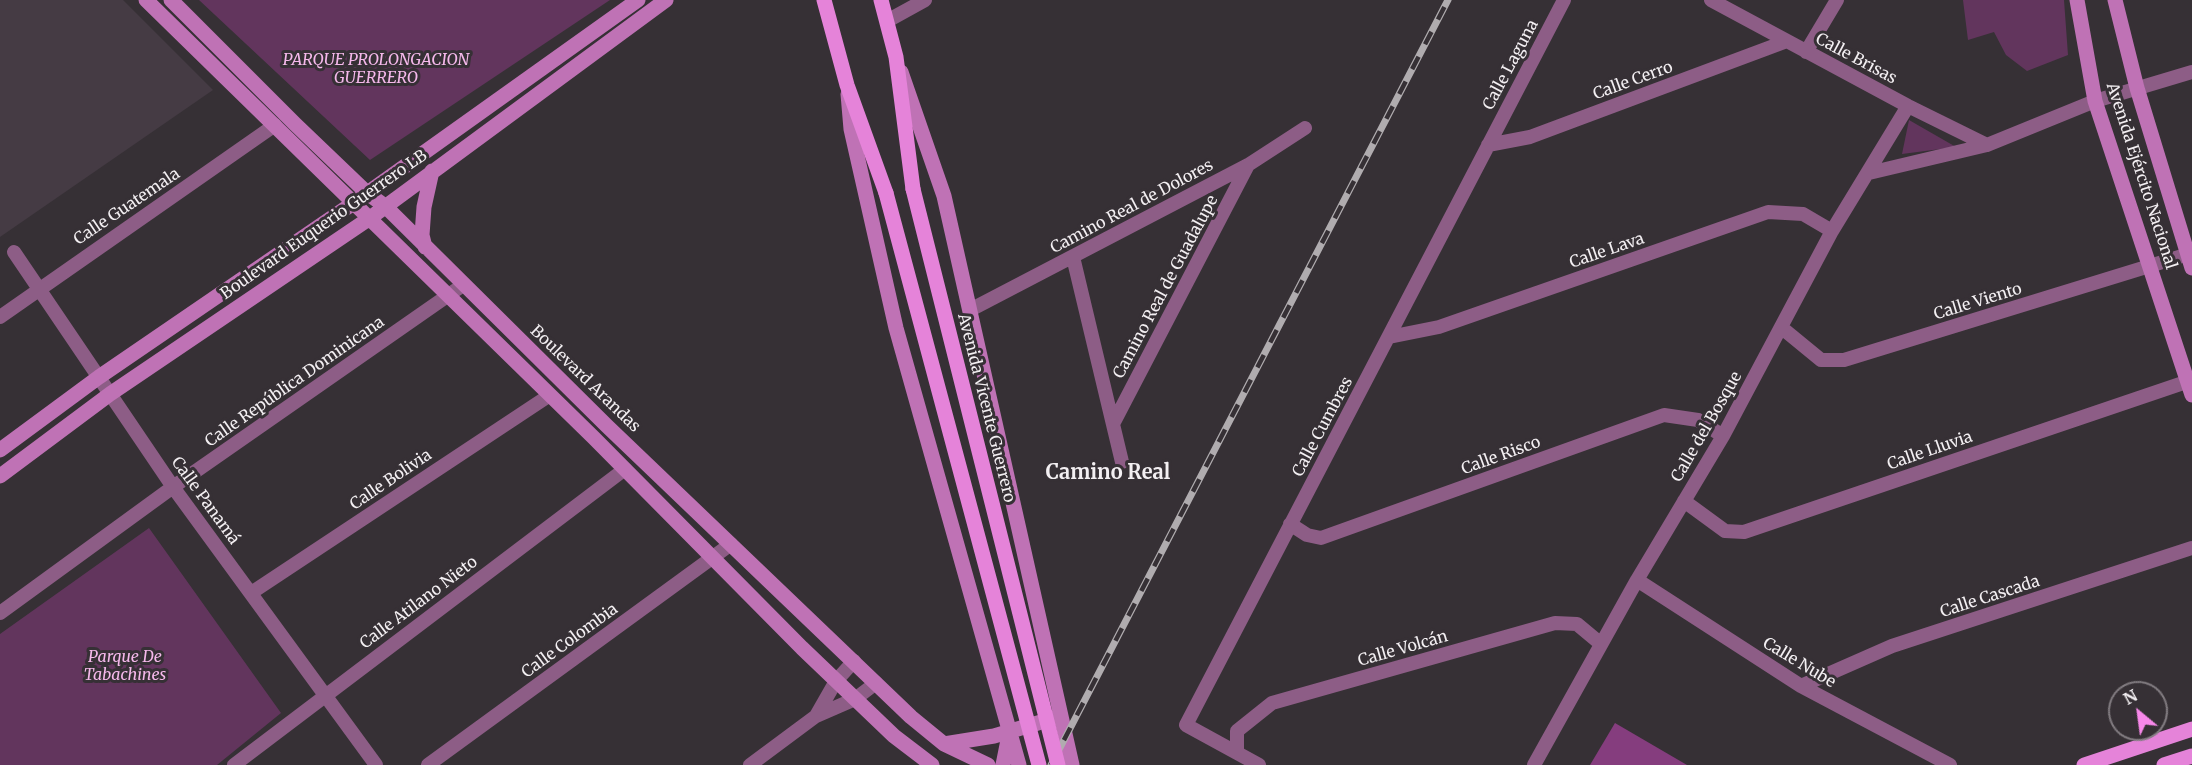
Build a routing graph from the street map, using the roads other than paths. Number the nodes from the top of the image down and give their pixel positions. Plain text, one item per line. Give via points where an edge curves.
1 (146, 0) edge
2 (171, 0) edge
3 (638, 0) edge
4 (666, 0) edge
5 (824, 0) edge
6 (881, 0) edge
7 (925, 0) edge
8 (1564, 0) edge
9 (1711, 0) edge
10 (1837, 0) edge
11 (2077, 0) edge
12 (2115, 0) edge
13 (887, 21) junction
14 (1787, 41) junction
15 (1806, 52) junction
16 (896, 57) junction
17 (2192, 72) edge
18 (847, 85) junction
19 (2137, 88) junction
20 (2095, 102) junction
21 (1908, 106) junction
22 (275, 125) junction
23 (1305, 128) dead end
24 (1488, 145) junction
25 (1987, 145) junction
26 (1248, 165) junction
27 (432, 171) junction
28 (1869, 173) junction
29 (367, 193) junction
30 (352, 204) junction
31 (385, 206) junction
32 (370, 218) junction
33 (1832, 231) junction
34 (425, 247) junction
35 (14, 252) dead end
36 (1073, 257) junction
37 (2190, 258) edge
38 (2151, 266) junction
39 (463, 285) junction
40 (39, 288) junction
41 (448, 296) junction
42 (970, 310) junction
43 (0, 317) edge
44 (1782, 328) junction
45 (1389, 337) junction
46 (99, 377) junction
47 (2191, 385) edge
48 (110, 394) junction
49 (550, 395) junction
50 (1113, 424) junction
51 (1723, 436) junction
52 (0, 450) edge
53 (1122, 462) dead end
54 (625, 470) junction
55 (0, 476) edge
56 (173, 487) junction
57 (1684, 501) junction
58 (1290, 524) junction
59 (731, 544) junction
60 (2192, 548) edge
61 (712, 559) junction
62 (1637, 580) junction
63 (251, 594) junction
64 (0, 613) edge
65 (1601, 644) junction
66 (854, 661) junction
67 (836, 681) junction
68 (876, 683) junction
69 (1801, 686) junction
70 (324, 695) junction
71 (855, 699) junction
72 (816, 716) junction
73 (1060, 717) junction
74 (2192, 729) edge
75 (1010, 732) junction
76 (944, 744) junction
77 (1237, 752) junction
78 (2192, 756) edge
79 (234, 765) edge
80 (376, 765) edge
81 (428, 765) edge
82 (750, 765) edge
83 (932, 765) edge
84 (988, 765) edge
85 (1003, 765) edge
86 (1019, 765) edge
87 (1039, 765) edge
88 (1058, 765) edge
89 (1072, 765) edge
90 (1258, 765) edge
91 (1534, 765) edge
92 (1950, 765) edge
93 (2084, 765) edge
94 (2164, 765) edge

1 - 22 main road
2 - 29 main road, Boulevard Arandas
3 - 29 main road, Boulevard Euquerio Guerrero LB
4 - 27 main road, Boulevard Euquerio Guerrero LB
5 - 18 main road
6 - 13 main road, Avenida Vicente Guerrero
7 - 13 street
8 - 24 street, Calle Laguna
9 - 14 street, Calle Brisas
10 - 15 street
11 - 20 main road, Avenida Ejército Nacional
12 - 19 main road, Avenida Ejército Nacional
13 - 16 main road, Avenida Vicente Guerrero
14 - 15 street, Calle Brisas
14 - 24 street, Calle Cerro via 1530,137
15 - 21 street, Calle Brisas
16 - 42 main road via 944,196
16 - 88 main road, Avenida Vicente Guerrero, bridge via 913,189
17 - 19 street
18 - 75 main road via 850,129 896,328
18 - 87 main road, bridge via 886,194
19 - 20 street
19 - 37 main road, Avenida Ejército Nacional
20 - 25 street
20 - 38 main road, Avenida Ejército Nacional
21 - 25 street, Calle Brisas
21 - 28 street, Calle del Bosque
22 - 30 main road
22 - 40 street, Calle Guatemala
23 - 26 street, Camino Real de Dolores
24 - 45 street, Calle Cumbres
25 - 28 street
26 - 36 street, Camino Real de Dolores
26 - 50 street, Camino Real de Guadalupe
27 - 31 main road, Boulevard Euquerio Guerrero LB
27 - 34 main road via 424,207
28 - 33 street, Calle del Bosque
29 - 30 main road, Boulevard Euquerio Guerrero LB
29 - 31 main road, Boulevard Arandas
30 - 32 main road
30 - 46 main road, Boulevard Euquerio Guerrero LB
31 - 32 main road, Boulevard Euquerio Guerrero LB
31 - 34 main road, Boulevard Arandas
32 - 41 main road
32 - 48 main road, Boulevard Euquerio Guerrero LB
33 - 44 street, Calle del Bosque
33 - 45 street, Calle Lava via 1803,214 1768,212 1439,327
34 - 39 main road, Boulevard Arandas
35 - 40 street, Calle Panamá
36 - 42 street, Camino Real de Dolores
36 - 50 street, Camino Real de Guadalupe
37 - 38 street, Calle Viento
38 - 44 street, Calle Viento via 1844,360 1821,360
38 - 47 main road, Avenida Ejército Nacional
39 - 41 street, Calle República Dominicana
39 - 59 main road, Boulevard Arandas
40 - 43 street, Calle Guatemala
40 - 46 street, Calle Panamá
41 - 49 main road
41 - 56 street, Calle República Dominicana
42 - 73 main road
44 - 51 street, Calle del Bosque
45 - 58 street, Calle Cumbres
46 - 48 street, Calle Panamá
46 - 52 main road, Boulevard Euquerio Guerrero LB
47 - 57 street, Calle Lluvia via 1744,532 1725,531
48 - 55 main road, Boulevard Euquerio Guerrero LB
48 - 56 street, Calle Panamá
49 - 54 main road
49 - 63 street, Calle Bolivia
50 - 53 street, Camino Real de Guadalupe
51 - 57 street, Calle del Bosque
51 - 58 street, Calle Risco via 1698,420 1664,415 1321,538 1307,536
54 - 61 main road
54 - 70 street, Calle Atilano Nieto
56 - 63 street, Calle Panamá
56 - 64 street, Calle República Dominicana
57 - 62 street, Calle del Bosque
58 - 77 street, Calle Cumbres via 1186,725
59 - 61 street, Calle Colombia
59 - 66 main road, Boulevard Arandas
60 - 69 street, Calle Cascada via 1892,646
61 - 67 main road
61 - 81 street, Calle Colombia
62 - 65 street, Calle del Bosque
62 - 69 street, Calle Nube
63 - 70 street, Calle Panamá
65 - 77 street, Calle Volcán via 1577,624 1555,623 1272,703 1236,731
65 - 91 street, Calle del Bosque
66 - 67 street
66 - 68 main road, Boulevard Arandas
67 - 71 main road
67 - 72 street
68 - 71 street
68 - 76 main road, Boulevard Arandas
69 - 92 street, Calle Nube
70 - 79 street, Calle Atilano Nieto
70 - 80 street, Calle Panamá
71 - 72 street
71 - 83 main road
72 - 82 street
73 - 75 main road
73 - 89 main road
74 - 93 main road
75 - 76 main road
75 - 85 main road
75 - 86 main road
76 - 84 main road, Boulevard Arandas
77 - 90 street
78 - 94 main road

